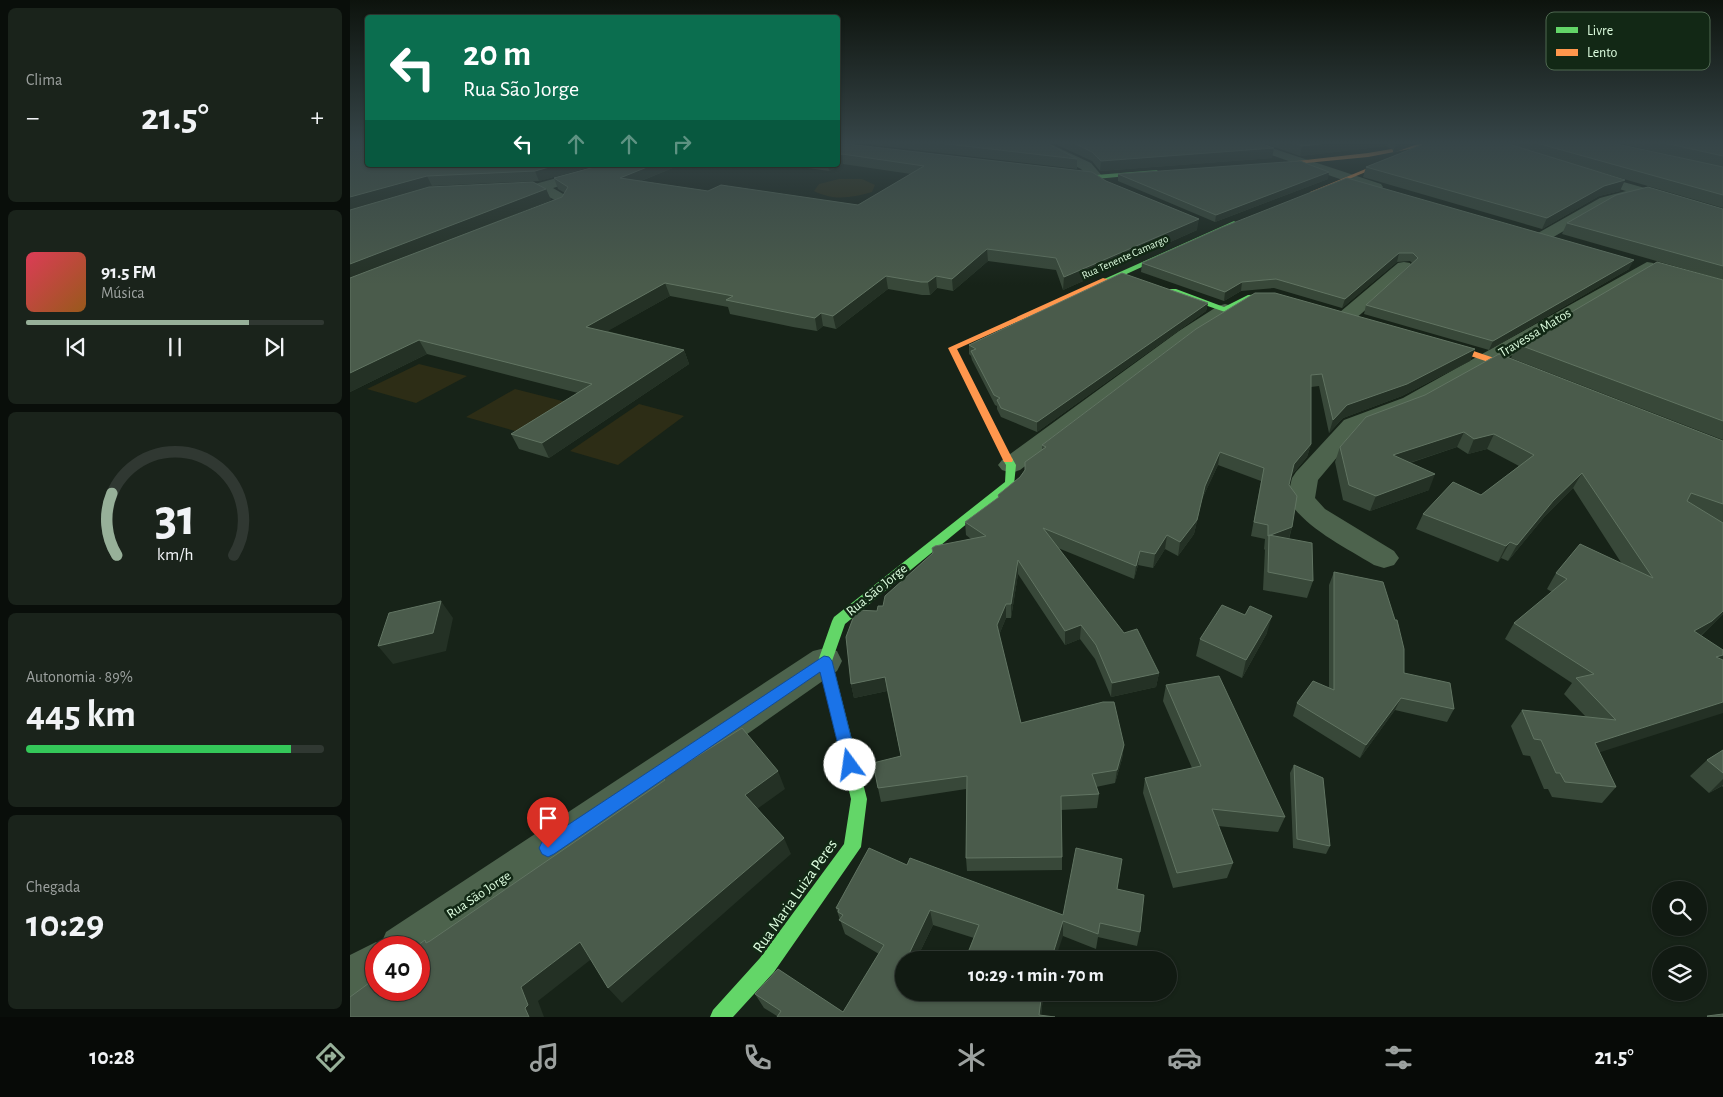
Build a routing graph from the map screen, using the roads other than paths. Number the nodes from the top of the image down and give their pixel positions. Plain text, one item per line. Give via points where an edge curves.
1 (541, 189) edge
2 (1320, 189) edge
3 (1385, 189) edge
4 (1633, 189) edge
5 (1394, 192) edge
6 (1641, 192) junction
7 (1303, 196) edge
8 (1723, 215) edge
9 (1242, 220) edge
10 (517, 221) edge
11 (1198, 223) edge
12 (1215, 230) junction
13 (1525, 230) edge
14 (1544, 236) junction
15 (1563, 242) edge
16 (1404, 267) dead end
17 (1647, 267) edge
18 (1120, 272) junction
19 (1137, 279) edge
20 (1164, 288) edge
21 (1283, 298) edge
22 (1226, 310) junction
23 (1342, 314) joint
24 (1364, 321) edge
25 (1426, 339) edge
26 (1492, 359) junction
27 (1536, 376) edge
28 (1011, 465) junction
29 (1384, 558) dead end
30 (824, 661) junction
31 (420, 936) edge
32 (365, 973) edge
33 (350, 983) edge
34 (720, 1017) edge

1 - 10 street via 563,198 561,203
2 - 7 street
3 - 5 street
4 - 6 street
6 - 8 street
6 - 14 street via 1605,201
9 - 12 street, Rua Tenente Camargo
11 - 12 street
12 - 18 street, Rua Tenente Camargo
13 - 14 street
14 - 15 street
16 - 23 street
17 - 26 street, Travessa Matos
18 - 19 street
18 - 28 street, Rua Tenente Camargo via 952,348
20 - 22 street
21 - 22 street via 1248,297
22 - 28 street via 1186,335
23 - 24 street
25 - 26 street
26 - 27 street
26 - 29 street, Travessa Matos via 1411,403 1352,425 1305,478 1301,498 1315,515
28 - 30 street, Rua São Jorge via 1010,483 838,621
30 - 31 street, Rua São Jorge
30 - 34 street, Rua Maria Luiza Peres via 859,799 852,847 767,965
32 - 33 street

